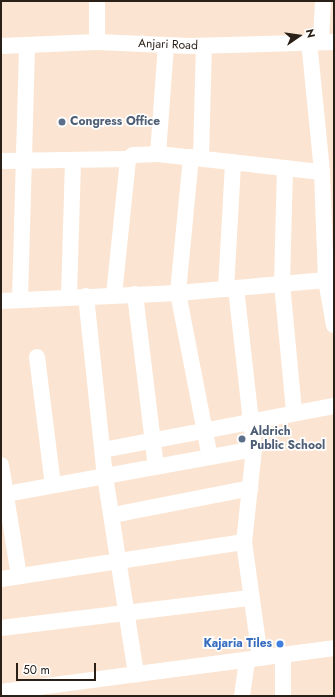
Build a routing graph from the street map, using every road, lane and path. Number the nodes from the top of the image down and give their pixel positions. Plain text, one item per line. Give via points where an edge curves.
1 (97, 1) edge
2 (323, 1) edge
3 (321, 41) edge
4 (97, 42) junction
5 (27, 45) junction
6 (166, 45) junction
7 (1, 46) edge
8 (204, 46) junction
9 (158, 154) junction
10 (196, 158) junction
11 (128, 159) junction
12 (72, 160) junction
13 (1, 161) edge
14 (25, 161) junction
15 (233, 162) junction
16 (285, 168) junction
17 (322, 172) junction
18 (326, 280) junction
19 (282, 284) junction
20 (231, 289) junction
21 (178, 293) junction
22 (135, 294) junction
23 (114, 295) junction
24 (69, 296) junction
25 (86, 296) junction
26 (20, 299) junction
27 (1, 301) edge
28 (334, 325) edge
29 (37, 357) dead end
30 (334, 406) edge
31 (294, 412) junction
32 (252, 422) junction
33 (206, 430) junction
34 (152, 439) junction
35 (254, 449) junction
36 (103, 450) junction
37 (210, 457) junction
38 (1, 465) edge
39 (156, 467) junction
40 (105, 476) junction
41 (52, 485) junction
42 (250, 488) junction
43 (3, 494) edge
44 (113, 516) junction
45 (244, 542) junction
46 (121, 562) junction
47 (19, 576) junction
48 (1, 579) edge
49 (250, 598) junction
50 (129, 612) junction
51 (1, 628) edge
52 (334, 648) edge
53 (283, 655) junction
54 (254, 659) junction
55 (136, 675) junction
56 (1, 692) edge
57 (242, 696) edge
58 (283, 696) edge

1 - 4 street
2 - 3 street
3 - 8 street, Anjari Road
3 - 17 street
4 - 5 street, Anjari Road
4 - 6 street, Anjari Road
5 - 7 street, Anjari Road
5 - 14 street
6 - 8 street, Anjari Road
6 - 9 street
8 - 10 street
9 - 10 street
9 - 11 street via 139,153
10 - 15 street
10 - 21 street
11 - 12 street
11 - 23 street
12 - 14 street
12 - 24 street
13 - 14 street
14 - 26 street
15 - 16 street
15 - 20 street
16 - 17 street
16 - 19 street
17 - 18 street
18 - 19 street
18 - 28 street
19 - 20 street
19 - 31 street
20 - 21 street
20 - 32 street
21 - 22 street
21 - 33 street
22 - 23 street
22 - 34 street
23 - 25 street
24 - 25 street
24 - 26 street
25 - 36 street
26 - 27 street
29 - 41 street
30 - 31 street
31 - 32 street
32 - 33 street
32 - 35 street
33 - 34 street
33 - 37 street
34 - 36 street
34 - 39 street
35 - 37 street
35 - 42 street
36 - 40 street
37 - 39 street
38 - 43 street
39 - 40 street
40 - 41 street
40 - 44 street
41 - 43 street
42 - 44 street
42 - 45 street
43 - 47 street
44 - 46 street
45 - 46 street
45 - 49 street
46 - 47 street
46 - 50 street
47 - 48 street
49 - 50 street
49 - 54 street
50 - 51 street
50 - 55 street
52 - 53 street
53 - 54 street
53 - 58 street
54 - 55 street
54 - 57 street
55 - 56 street

